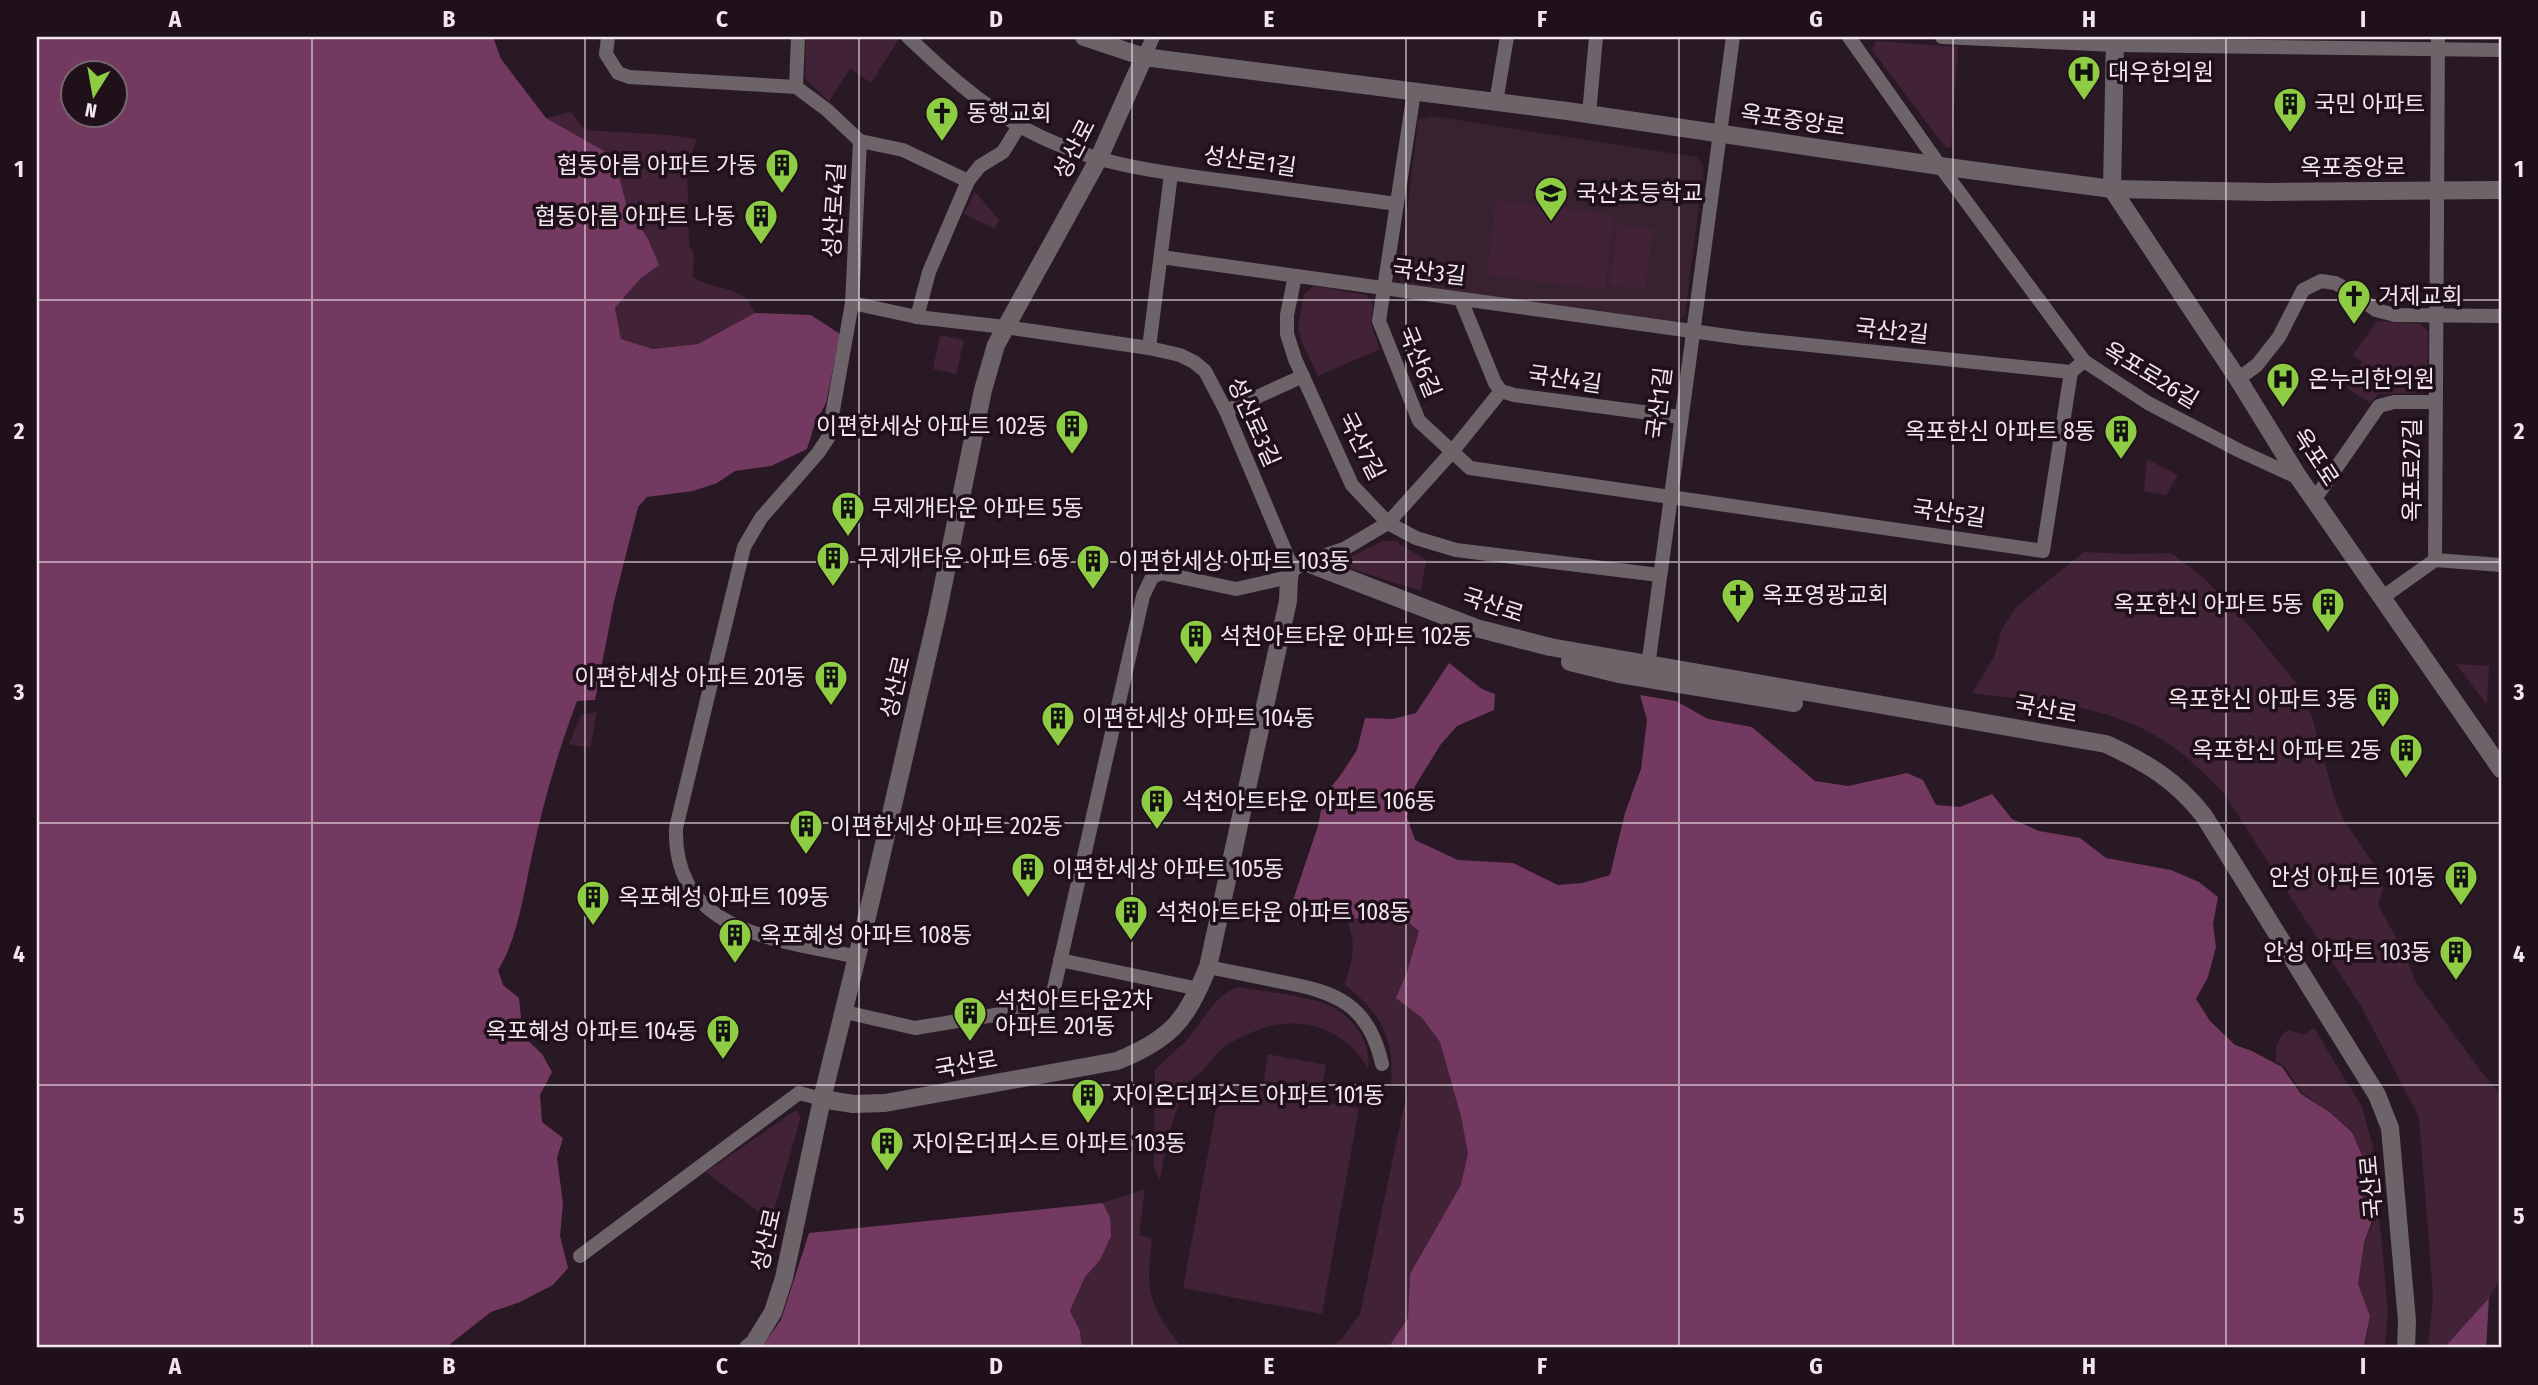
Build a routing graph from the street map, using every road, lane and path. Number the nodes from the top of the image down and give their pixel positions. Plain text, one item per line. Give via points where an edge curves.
1 (608, 37) edge
2 (798, 37) edge
3 (908, 37) edge
4 (1084, 37) edge
5 (1153, 37) edge
6 (1507, 37) edge
7 (1595, 37) edge
8 (1733, 37) edge
9 (1849, 37) edge
10 (1942, 37) edge
11 (2115, 41) edge
12 (2438, 43) edge
13 (2501, 50) edge
14 (1144, 57) junction
15 (796, 87) junction
16 (1414, 92) junction
17 (1496, 102) junction
18 (1589, 114) junction
19 (1019, 126) junction
20 (1718, 134) junction
21 (860, 141) junction
22 (1098, 160) junction
23 (1940, 166) junction
24 (1171, 174) junction
25 (968, 181) junction
26 (2112, 189) junction
27 (2501, 190) edge
28 (2439, 191) junction
29 (1397, 204) junction
30 (1161, 257) junction
31 (1295, 276) junction
32 (1383, 290) junction
33 (1461, 300) junction
34 (852, 303) junction
35 (2437, 314) junction
36 (2501, 316) edge
37 (917, 317) junction
38 (1005, 327) junction
39 (1692, 331) junction
40 (1149, 348) junction
41 (2084, 361) junction
42 (2071, 372) junction
43 (1303, 376) junction
44 (2238, 379) junction
45 (1501, 391) junction
46 (2435, 402) junction
47 (1226, 411) junction
48 (1680, 417) junction
49 (1451, 453) junction
50 (2300, 478) junction
51 (1670, 496) junction
52 (2314, 500) junction
53 (1388, 523) junction
54 (2435, 560) junction
55 (2501, 565) edge
56 (1296, 569) junction
57 (1659, 575) junction
58 (2383, 597) junction
59 (1647, 672) junction
60 (2501, 769) edge
61 (857, 957) junction
62 (1060, 960) junction
63 (1208, 967) junction
64 (1199, 989) junction
65 (845, 1012) junction
66 (1381, 1064) dead end
67 (822, 1099) junction
68 (580, 1256) dead end
69 (748, 1348) edge
70 (2396, 1348) edge
71 (2406, 1348) edge

1 - 15 street via 610,63 629,77
2 - 15 street
3 - 19 street, 성산로1길 via 959,84
4 - 14 street, 옥포중앙로
5 - 14 street
6 - 17 street
7 - 18 street
8 - 20 street, 국산1길
9 - 23 street, 옥포로26길
10 - 11 street
11 - 12 street
11 - 26 street
12 - 13 street
12 - 28 street, 옥포로27길
14 - 16 street, 옥포중앙로
14 - 22 street, 성산로
15 - 21 street, 성산로4길
16 - 17 street, 옥포중앙로
16 - 29 street, 국산6길
17 - 18 street, 옥포중앙로
18 - 20 street, 옥포중앙로
19 - 22 street, 성산로1길
19 - 25 street via 1003,152 980,166
20 - 23 street, 옥포중앙로
20 - 39 street, 국산1길
21 - 25 street via 903,150
21 - 34 street, 성산로4길
22 - 24 street, 성산로1길
22 - 38 street, 성산로
23 - 26 street, 옥포중앙로
23 - 41 street, 옥포로26길
24 - 29 street, 성산로1길
24 - 30 street
25 - 37 street via 929,271
26 - 28 street, 옥포중앙로
26 - 44 street, 옥포로
27 - 28 street, 옥포중앙로
28 - 35 street, 옥포로27길
29 - 32 street, 국산6길
30 - 31 street, 국산3길
30 - 40 street
31 - 32 street, 국산3길
31 - 43 street, 국산7길 via 1287,334
32 - 33 street, 국산3길
32 - 49 street, 국산6길 via 1379,321 1419,421
33 - 39 street, 국산3길
33 - 45 street, 국산4길
34 - 37 street
34 - 61 street, 성산로4길 via 828,438 761,519 744,547 676,842 685,878 711,913 753,933
35 - 36 street
35 - 44 street via 2395,315 2376,310 2350,291 2321,281 2303,290 2279,337 2257,365
35 - 46 street, 옥포로27길
37 - 38 street
38 - 40 street, 성산로3길
38 - 61 street, 성산로 via 983,390 937,615
39 - 42 street, 국산2길
39 - 48 street, 국산1길
40 - 47 street, 성산로3길 via 1180,355 1205,371
41 - 42 street
41 - 50 street, 옥포로26길 via 2148,403
42 - 51 street, 국산5길 via 2043,551
43 - 47 street
43 - 53 street, 국산7길 via 1352,485
44 - 50 street, 옥포로
45 - 48 street, 국산4길
45 - 49 street
46 - 52 street via 2394,402 2379,407
46 - 54 street, 옥포로27길
47 - 56 street, 성산로3길
48 - 51 street, 국산1길
49 - 51 street, 국산6길 via 1470,468
49 - 53 street
50 - 52 street, 옥포로
51 - 57 street, 국산1길
52 - 58 street, 옥포로
53 - 56 street via 1344,549
53 - 57 street, 국산7길 via 1416,538 1456,550
54 - 55 street
54 - 58 street
56 - 59 street, 국산로 via 1471,637 1544,656
56 - 62 street via 1236,589 1161,573 1152,577 1143,596
56 - 63 street, 국산로
57 - 59 street, 국산1길
58 - 60 street, 옥포로
59 - 70 street, 국산로 via 2101,753 2139,769 2167,788 2192,817 2370,1097 2381,1129 2398,1312
59 - 71 street, 국산로 via 2106,744 2175,783 2204,816 2377,1095 2390,1128
61 - 65 street, 성산로
62 - 64 street
62 - 65 street via 1050,1006 1040,1009 915,1028
63 - 64 street, 국산로
63 - 66 street via 1328,992 1350,1004 1377,1041
64 - 67 street, 국산로 via 1179,1023 1143,1050 1117,1061 885,1103
65 - 67 street, 성산로
67 - 68 street via 799,1093
67 - 69 street, 성산로 via 773,1312

